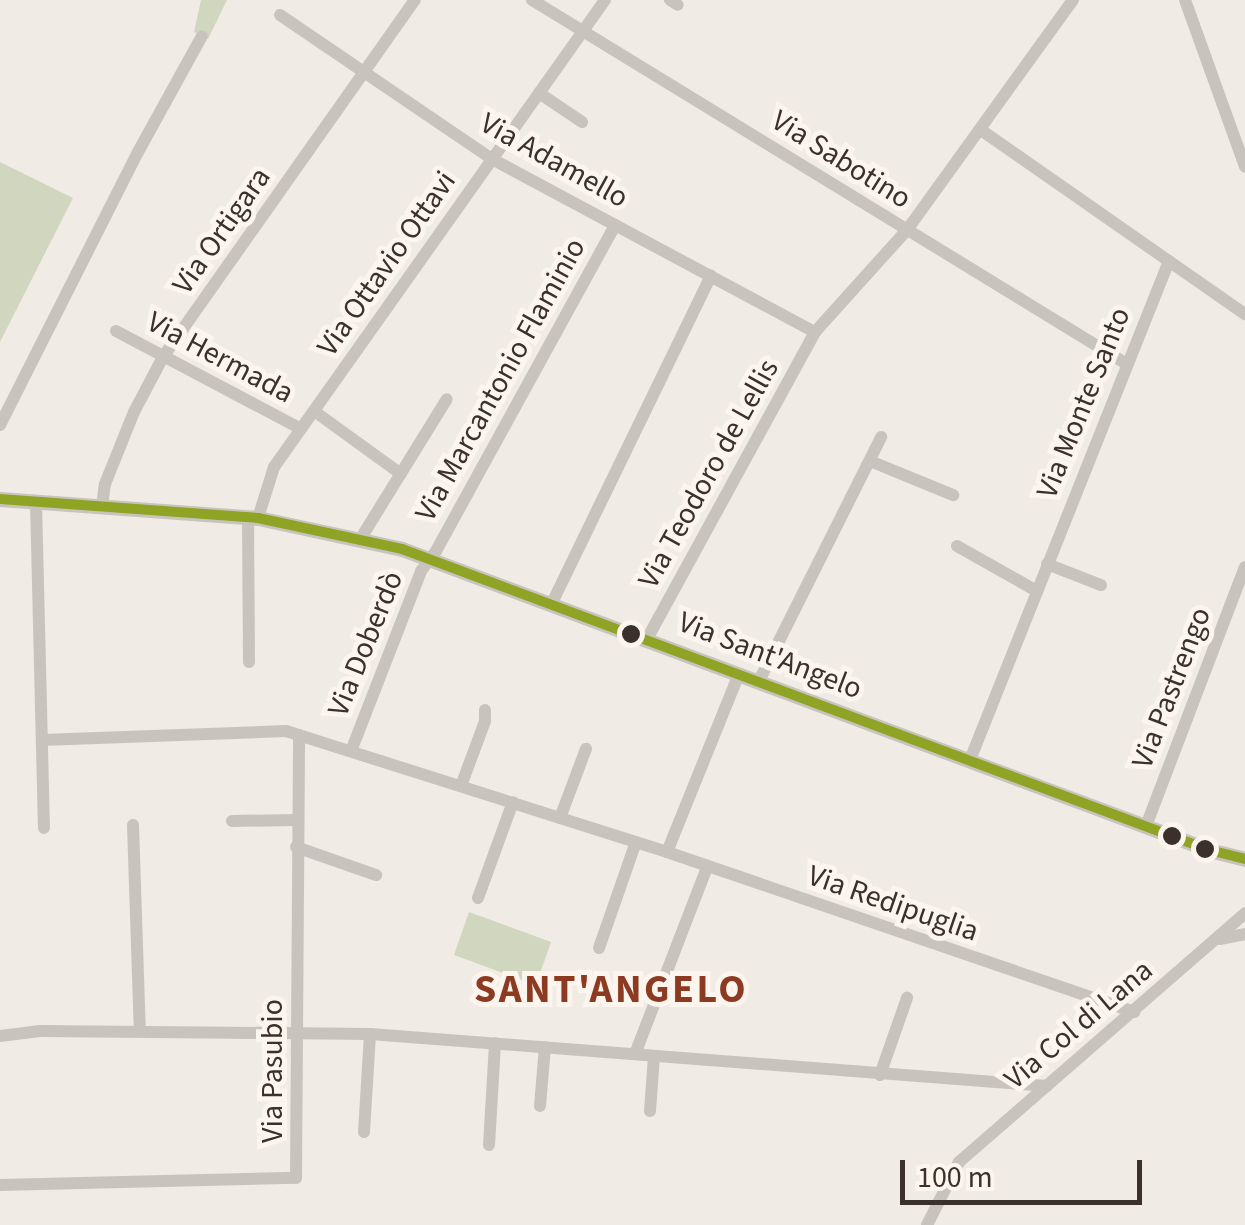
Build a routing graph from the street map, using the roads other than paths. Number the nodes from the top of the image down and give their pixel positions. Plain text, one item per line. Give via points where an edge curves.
1 (415, 0) edge
2 (532, 0) edge
3 (605, 0) edge
4 (1073, 0) edge
5 (1186, 0) edge
6 (280, 15) dead end
7 (582, 32) junction
8 (202, 36) dead end
9 (364, 73) junction
10 (539, 93) junction
11 (582, 122) dead end
12 (981, 130) junction
13 (492, 159) junction
14 (1245, 167) edge
15 (614, 225) junction
16 (907, 230) junction
17 (1169, 262) junction
18 (711, 276) junction
19 (1245, 314) edge
20 (116, 330) dead end
21 (815, 332) junction
22 (163, 357) junction
23 (1124, 363) junction
24 (447, 400) dead end
25 (314, 411) junction
26 (0, 425) edge
27 (301, 429) junction
28 (881, 437) dead end
29 (870, 461) junction
30 (401, 474) junction
31 (953, 495) dead end
32 (36, 502) junction
33 (3, 503) edge
34 (102, 507) junction
35 (253, 518) junction
36 (361, 538) junction
37 (958, 546) dead end
38 (431, 558) junction
39 (1047, 564) junction
40 (1245, 568) edge
41 (1101, 586) dead end
42 (1037, 590) junction
43 (552, 604) junction
44 (647, 639) junction
45 (249, 662) dead end
46 (739, 674) junction
47 (759, 681) junction
48 (485, 710) dead end
49 (299, 735) junction
50 (42, 740) junction
51 (586, 749) dead end
52 (351, 751) junction
53 (970, 760) junction
54 (461, 786) junction
55 (512, 802) junction
56 (560, 818) junction
57 (296, 820) junction
58 (232, 821) dead end
59 (133, 825) dead end
60 (1146, 826) junction
61 (44, 828) dead end
62 (636, 842) junction
63 (296, 847) junction
64 (1209, 850) junction
65 (667, 852) junction
66 (1245, 859) edge
67 (706, 867) junction
68 (1245, 872) edge
69 (376, 875) dead end
70 (478, 898) dead end
71 (1245, 913) edge
72 (1245, 934) edge
73 (1218, 940) junction
74 (599, 948) dead end
75 (906, 998) dead end
76 (1134, 1012) junction
77 (140, 1031) junction
78 (297, 1031) junction
79 (370, 1034) junction
80 (0, 1036) edge
81 (495, 1043) junction
82 (544, 1047) junction
83 (635, 1054) junction
84 (654, 1056) junction
85 (880, 1075) junction
86 (1047, 1086) junction
87 (540, 1106) dead end
88 (650, 1111) dead end
89 (364, 1132) dead end
90 (489, 1145) dead end
91 (0, 1185) edge
92 (927, 1225) edge

1 - 9 street, Via Ortigara
2 - 7 street, Via Sabotino
3 - 7 street, Via Ottavio Ottavi
4 - 12 street, Via Teodoro de Lellis
5 - 14 street
6 - 9 street, Via Adamello
7 - 10 street, Via Ottavio Ottavi
7 - 16 street, Via Sabotino
8 - 26 street
9 - 13 street, Via Adamello
9 - 22 street, Via Ortigara
10 - 11 street
10 - 13 street, Via Ottavio Ottavi
12 - 16 street, Via Teodoro de Lellis
12 - 17 street
13 - 15 street, Via Adamello
13 - 25 street, Via Ottavio Ottavi
15 - 18 street, Via Adamello
15 - 38 street, Via Marcantonio Flaminio
16 - 21 street, Via Teodoro de Lellis
16 - 23 street, Via Sabotino
17 - 19 street
17 - 23 street, Via Monte Santo
18 - 21 street, Via Adamello
18 - 43 street
20 - 22 street, Via Hermada
21 - 44 street, Via Teodoro de Lellis
22 - 27 street, Via Hermada
22 - 34 street, Via Ortigara via 134,412
23 - 39 street, Via Monte Santo
24 - 30 street
25 - 27 street, Via Ottavio Ottavi
25 - 30 street
27 - 35 street, Via Ottavio Ottavi via 269,476
28 - 29 street
29 - 31 street
29 - 47 street
30 - 36 street
32 - 33 street, Via Sant'Angelo
32 - 34 street, Via Sant'Angelo
32 - 50 street
34 - 35 street, Via Sant'Angelo
35 - 36 street, Via Sant'Angelo
35 - 45 street
36 - 38 street, Via Sant'Angelo
37 - 42 street
38 - 43 street, Via Sant'Angelo
38 - 52 street, Via Doberdò
39 - 41 street
39 - 42 street, Via Monte Santo
40 - 60 street, Via Pastrengo
42 - 53 street, Via Monte Santo
43 - 44 street, Via Sant'Angelo
44 - 46 street, Via Sant'Angelo
46 - 47 street, Via Sant'Angelo
46 - 65 street
47 - 53 street, Via Sant'Angelo
48 - 54 street
49 - 50 street, Via Redipuglia via 230,730
49 - 52 street, Via Redipuglia
49 - 57 street, Via Pasubio
50 - 61 street
51 - 56 street
52 - 54 street, Via Redipuglia
53 - 60 street, Via Sant'Angelo
54 - 55 street, Via Redipuglia
55 - 56 street, Via Redipuglia
55 - 70 street
56 - 62 street, Via Redipuglia
57 - 58 street
57 - 63 street, Via Pasubio
59 - 77 street
60 - 64 street, Via Sant'Angelo
62 - 65 street, Via Redipuglia
62 - 74 street
63 - 69 street
63 - 78 street, Via Pasubio
64 - 66 street, Via Sant'Angelo
64 - 68 street, Via Sant'Angelo
65 - 67 street, Via Redipuglia
67 - 76 street, Via Redipuglia
67 - 83 street
71 - 73 street, Via Col di Lana
72 - 73 street, Via Col di Lana
73 - 76 street, Via Col di Lana
75 - 85 street
76 - 86 street, Via Col di Lana
77 - 78 street
77 - 80 street
78 - 79 street
78 - 91 street, Via Pasubio via 298,1172 291,1181
79 - 81 street
79 - 89 street
81 - 82 street
81 - 90 street
82 - 83 street
82 - 87 street
83 - 84 street
84 - 85 street
84 - 88 street
85 - 86 street
86 - 92 street, Via Col di Lana via 973,1148 951,1174

